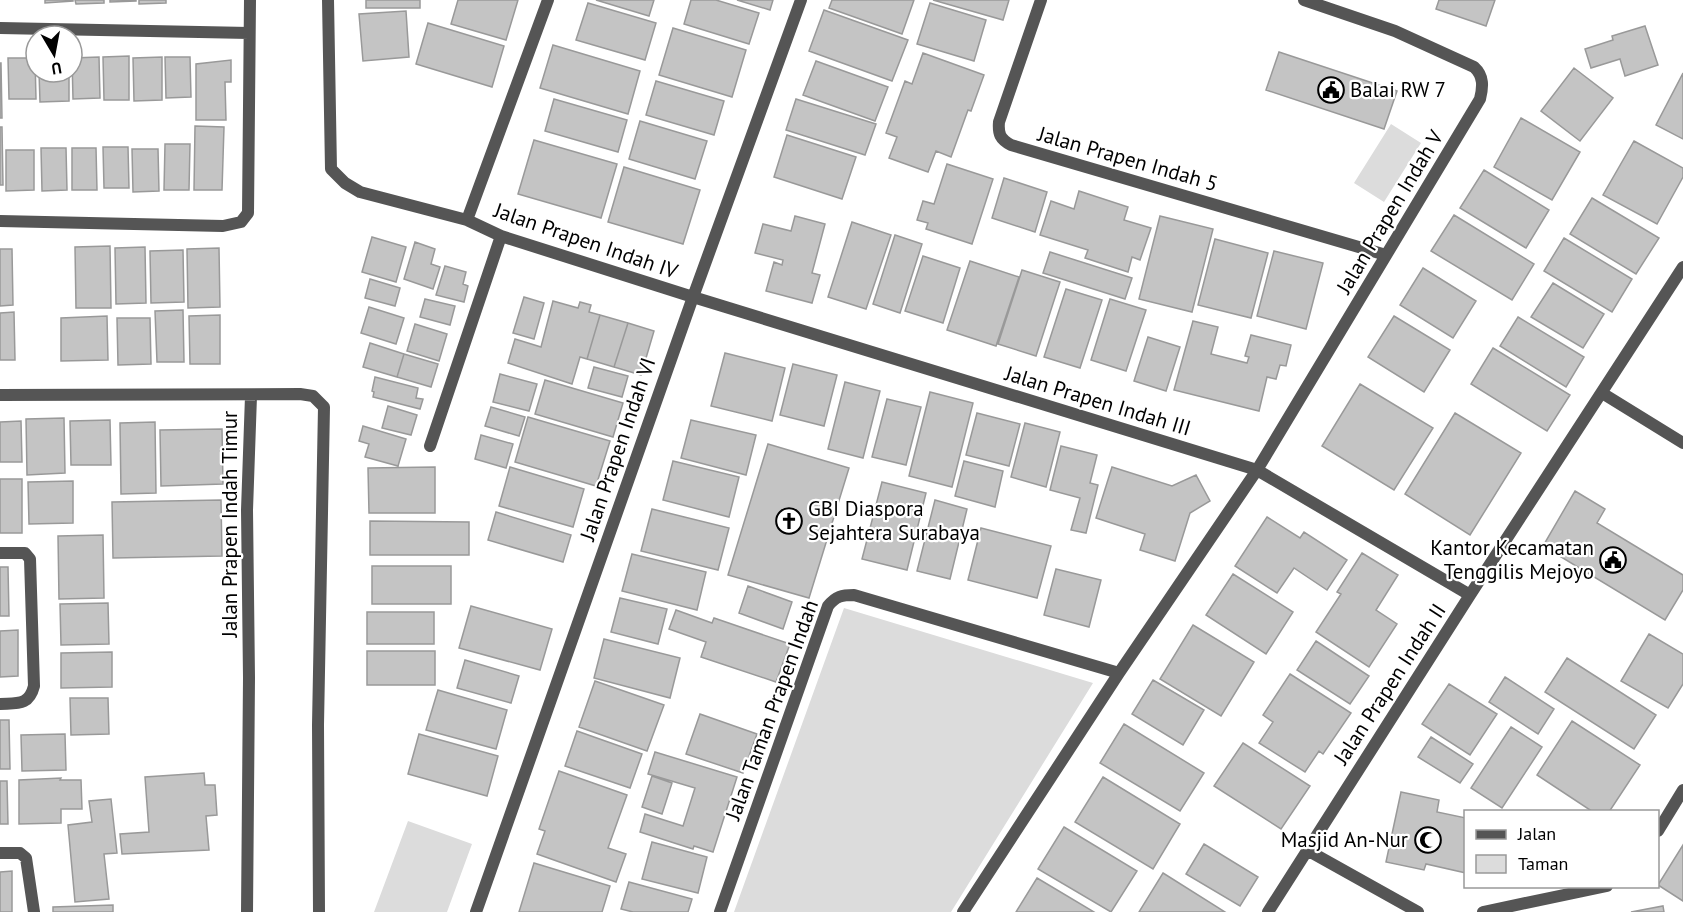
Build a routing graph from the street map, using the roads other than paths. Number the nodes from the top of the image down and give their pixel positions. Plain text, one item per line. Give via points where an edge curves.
1 (250, 0) edge
2 (328, 0) edge
3 (548, 0) edge
4 (801, 0) edge
5 (1041, 0) edge
6 (1304, 0) edge
7 (0, 28) edge
8 (249, 33) junction
9 (467, 220) junction
10 (0, 221) edge
11 (501, 236) junction
12 (1386, 255) junction
13 (1683, 267) edge
14 (693, 297) junction
15 (1602, 393) junction
16 (0, 395) edge
17 (251, 396) junction
18 (1683, 443) edge
19 (429, 447) dead end
20 (1257, 470) junction
21 (0, 553) edge
22 (1470, 595) junction
23 (1119, 673) junction
24 (0, 704) edge
25 (1683, 790) edge
26 (1659, 829) edge
27 (1307, 850) junction
28 (0, 853) edge
29 (1597, 888) edge
30 (34, 912) edge
31 (247, 912) edge
32 (319, 912) edge
33 (476, 912) edge
34 (720, 912) edge
35 (963, 912) edge
36 (1268, 912) edge
37 (1418, 912) edge
38 (1483, 912) edge

1 - 8 street
2 - 9 street, Jalan Prapen Indah IV via 331,169 360,192
3 - 9 street, Jalan Prapen Indah IV
4 - 14 street, Jalan Prapen Indah VI
5 - 12 street, Jalan Prapen Indah 5 via 999,122 1003,141
6 - 12 street, Jalan Prapen Indah V via 1395,31 1480,72 1480,99
7 - 8 street
8 - 10 street via 248,213 241,222 223,226
9 - 11 street, Jalan Prapen Indah IV
11 - 14 street, Jalan Prapen Indah IV
11 - 19 street
12 - 20 street, Jalan Prapen Indah V
13 - 15 street, Jalan Prapen Indah II
14 - 20 street, Jalan Prapen Indah III
14 - 33 street, Jalan Prapen Indah VI
15 - 18 street
15 - 22 street, Jalan Prapen Indah II
16 - 17 street
17 - 31 street, Jalan Prapen Indah Timur via 247,510
17 - 32 street, Jalan Prapen Indah Timur via 300,394 313,396 324,407
20 - 22 street, Jalan Prapen Indah III
20 - 23 street
21 - 24 street via 25,553 30,559 34,686 26,701
22 - 27 street, Jalan Prapen Indah II
23 - 34 street, Jalan Taman Prapen Indah via 854,595 833,598
23 - 35 street
25 - 26 street
27 - 36 street, Jalan Prapen Indah II
27 - 37 street
28 - 30 street via 20,853 26,858
29 - 38 street

